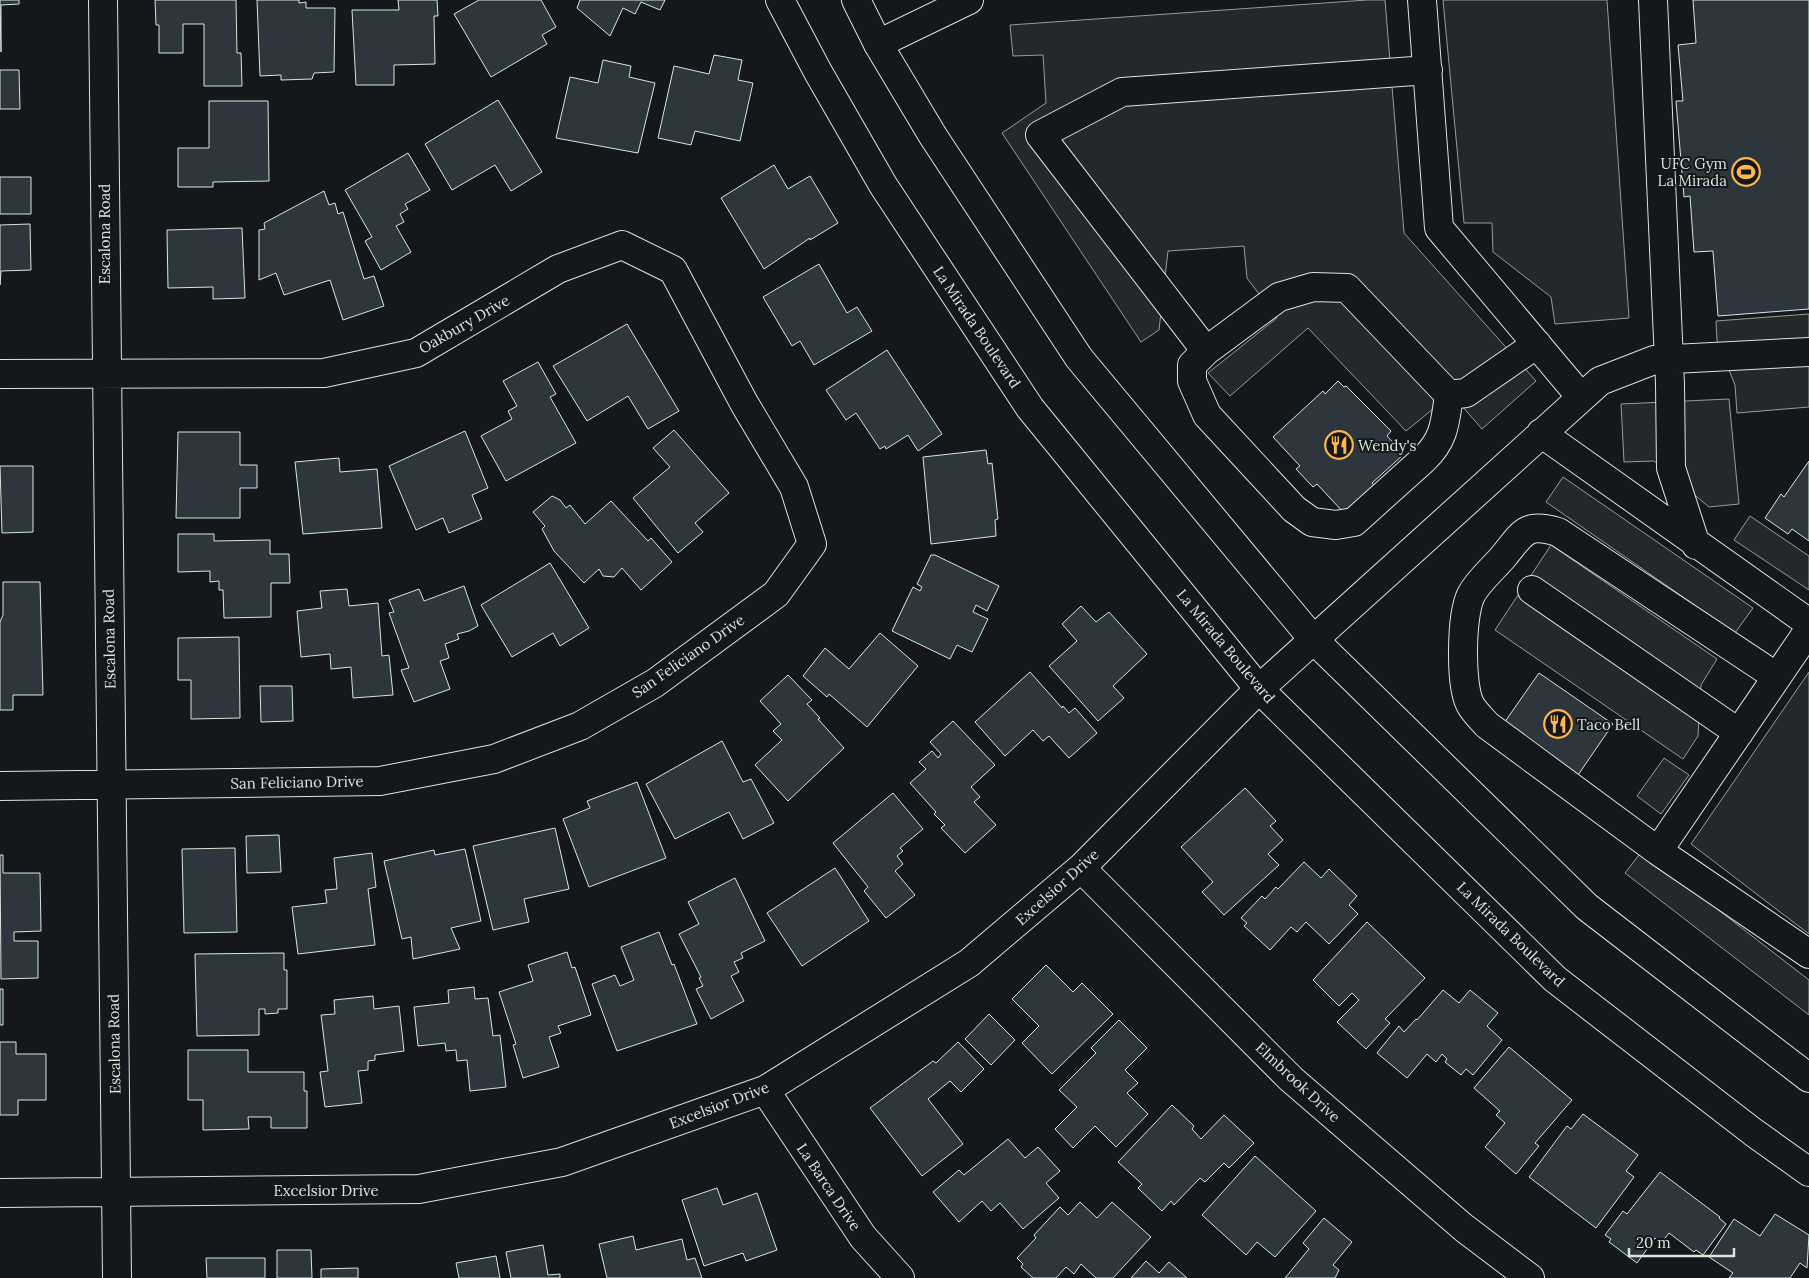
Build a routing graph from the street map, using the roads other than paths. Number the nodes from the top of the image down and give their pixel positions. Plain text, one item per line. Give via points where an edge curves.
1 (102, 0) edge
2 (780, 0) edge
3 (856, 0) edge
4 (968, 0) edge
5 (1422, 0) edge
6 (1653, 0) edge
7 (878, 44) junction
8 (1428, 70) junction
9 (1537, 344) junction
10 (1206, 351) junction
11 (1809, 352) edge
12 (1669, 359) junction
13 (0, 374) edge
14 (106, 374) junction
15 (1449, 395) junction
16 (1581, 397) junction
17 (744, 403) joint
18 (1541, 433) junction
19 (1696, 545) junction
20 (1532, 590) dead end
21 (1809, 623) edge
22 (1809, 630) edge
23 (1313, 639) junction
24 (1777, 677) junction
25 (1259, 688) junction
26 (1739, 733) junction
27 (0, 786) edge
28 (110, 786) junction
29 (1658, 851) junction
30 (1081, 868) junction
31 (1809, 954) edge
32 (1809, 1078) edge
33 (765, 1090) junction
34 (1809, 1172) edge
35 (116, 1191) junction
36 (0, 1193) edge
37 (116, 1278) edge
38 (900, 1278) edge
39 (1530, 1278) edge

1 - 14 street, Escalona Road
2 - 25 street, La Mirada Boulevard via 883,186 1030,408
3 - 7 street
4 - 7 street
5 - 8 street
6 - 12 street
7 - 23 street via 934,136 1080,358
8 - 9 street via 1439,228
8 - 10 street via 1122,92 1040,135
9 - 15 street via 1466,392
9 - 16 street
10 - 15 street via 1279,297 1313,287 1347,288
10 - 15 street via 1192,365 1192,382 1207,415 1294,509 1312,522 1336,525 1354,522 1434,450 1444,431
11 - 12 street, Excelsior Drive
12 - 16 street, Excelsior Drive via 1654,360 1600,381
12 - 19 street via 1671,468
13 - 14 street, Oakbury Drive
14 - 17 street, Oakbury Drive via 324,373 416,353 558,269 622,245 673,270
14 - 28 street, Escalona Road
16 - 18 street, Excelsior Drive
17 - 28 street, San Feliciano Drive via 794,487 812,544 776,594 655,683 580,726 494,760 380,781
18 - 19 street
18 - 23 street, Excelsior Drive
19 - 21 street
20 - 26 street
22 - 24 street
23 - 25 street, Excelsior Drive
23 - 32 street via 1587,907
24 - 26 street
24 - 29 street via 1558,532 1540,526 1525,530 1471,595 1464,636 1464,670 1470,704 1487,725
25 - 30 street, Excelsior Drive
25 - 34 street, La Mirada Boulevard via 1555,979
26 - 29 street
27 - 28 street, San Feliciano Drive
28 - 35 street, Escalona Road
29 - 31 street
30 - 33 street, Excelsior Drive via 969,963
30 - 39 street, Elmbrook Drive via 1291,1079 1464,1228
33 - 35 street, Excelsior Drive via 562,1162 419,1189
33 - 38 street, La Barca Drive via 863,1237
35 - 36 street, Excelsior Drive
35 - 37 street, Escalona Road

